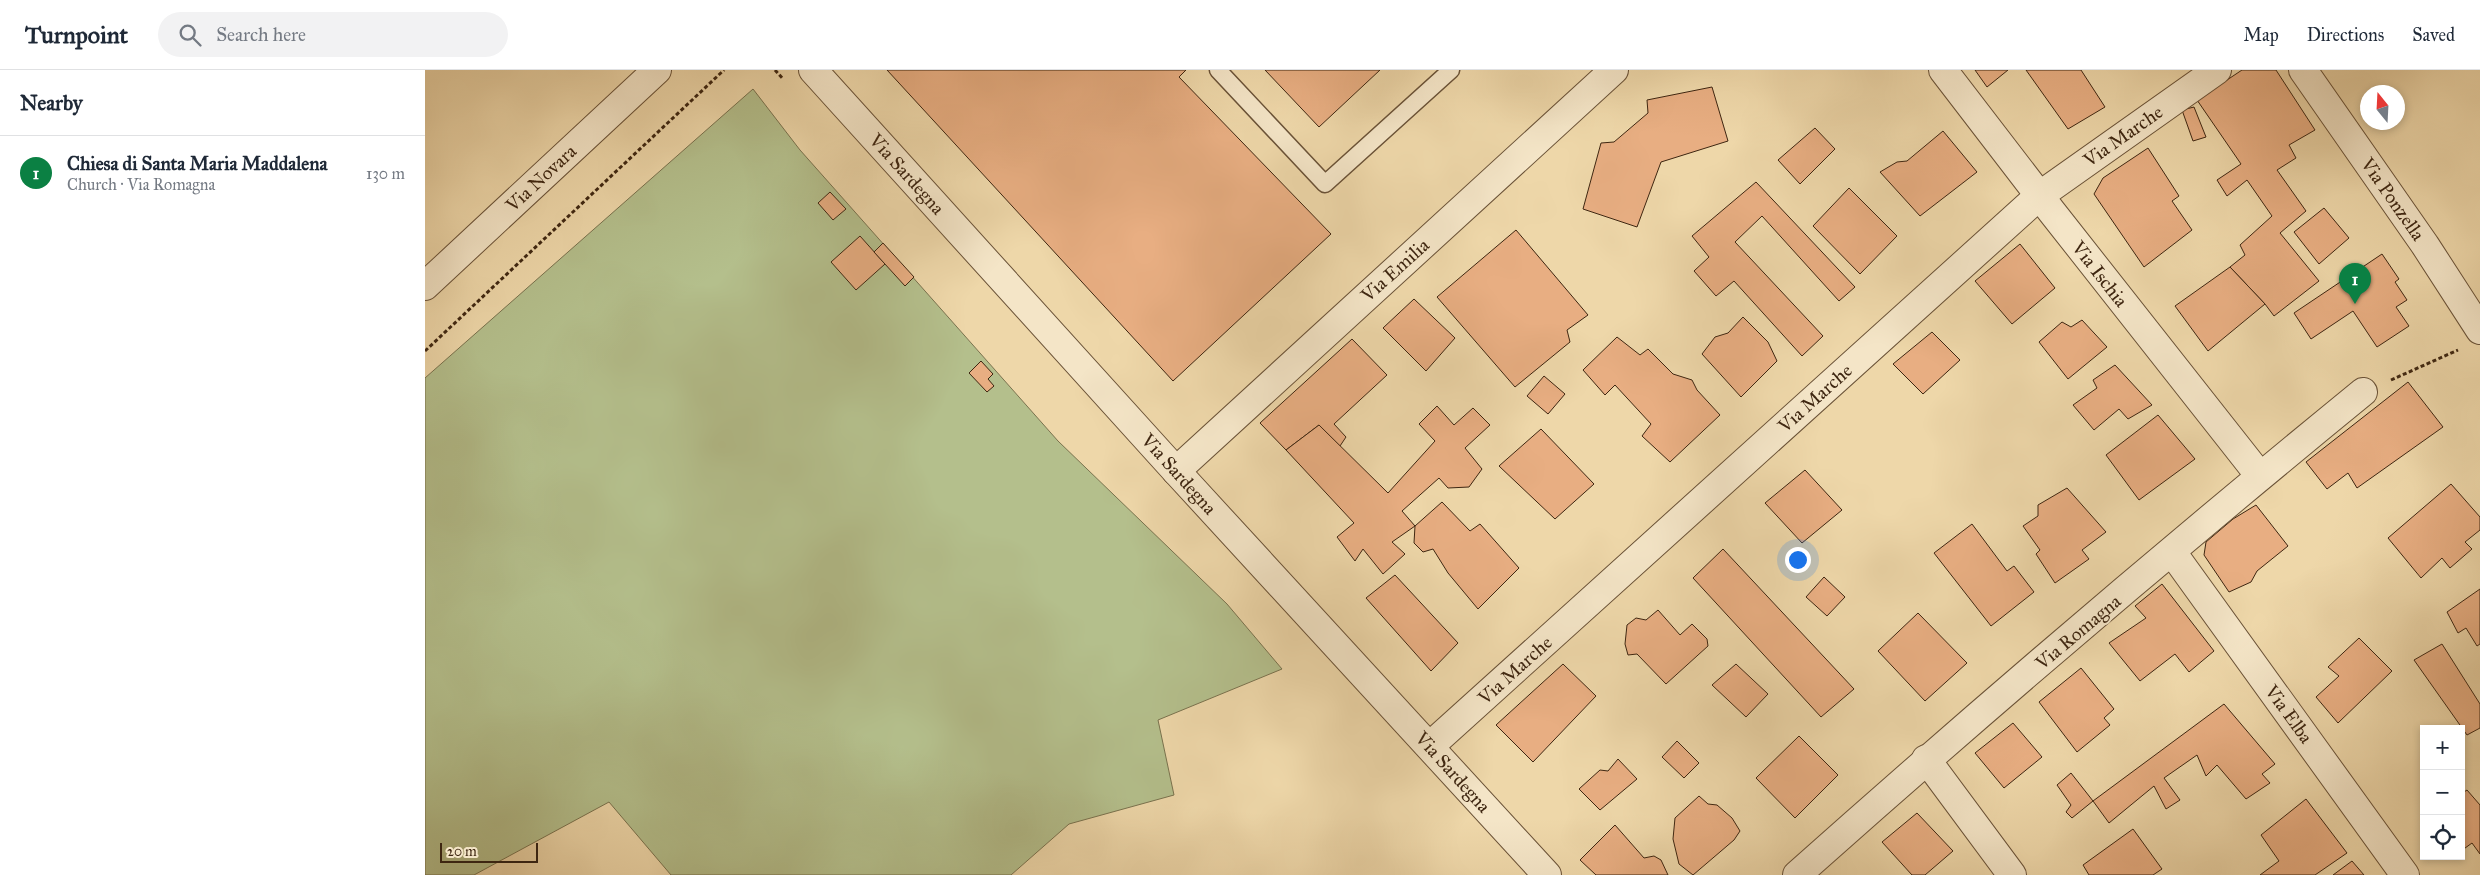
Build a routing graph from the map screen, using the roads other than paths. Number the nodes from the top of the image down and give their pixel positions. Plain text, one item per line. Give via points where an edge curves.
1 (657, 70) edge
2 (813, 70) edge
3 (1218, 70) edge
4 (1451, 70) edge
5 (1613, 70) edge
6 (1943, 70) edge
7 (2217, 70) edge
8 (2303, 70) edge
9 (2039, 196) junction
10 (425, 286) edge
11 (2473, 338) edge
12 (2363, 392) road end
13 (1176, 471) junction
14 (2260, 476) junction
15 (2172, 552) junction
16 (1430, 746) junction
17 (1926, 760) junction
18 (1547, 875) edge
19 (1797, 875) edge
20 (2012, 875) edge
21 (2405, 875) edge

1 - 10 street, Via Novara
2 - 13 street, Via Sardegna
3 - 4 lane via 1325,184
5 - 13 street, Via Emilia
6 - 9 street, Via Ischia
7 - 9 street, Via Marche
8 - 11 street, Via Ponzella via 2425,246
9 - 14 street, Via Ischia
9 - 16 street, Via Marche
12 - 14 street, Via Romagna
13 - 16 street, Via Sardegna
14 - 15 street, Via Romagna
15 - 17 street, Via Romagna
15 - 21 street, Via Elba
16 - 18 street, Via Sardegna
17 - 19 street, Via Romagna
17 - 20 street

